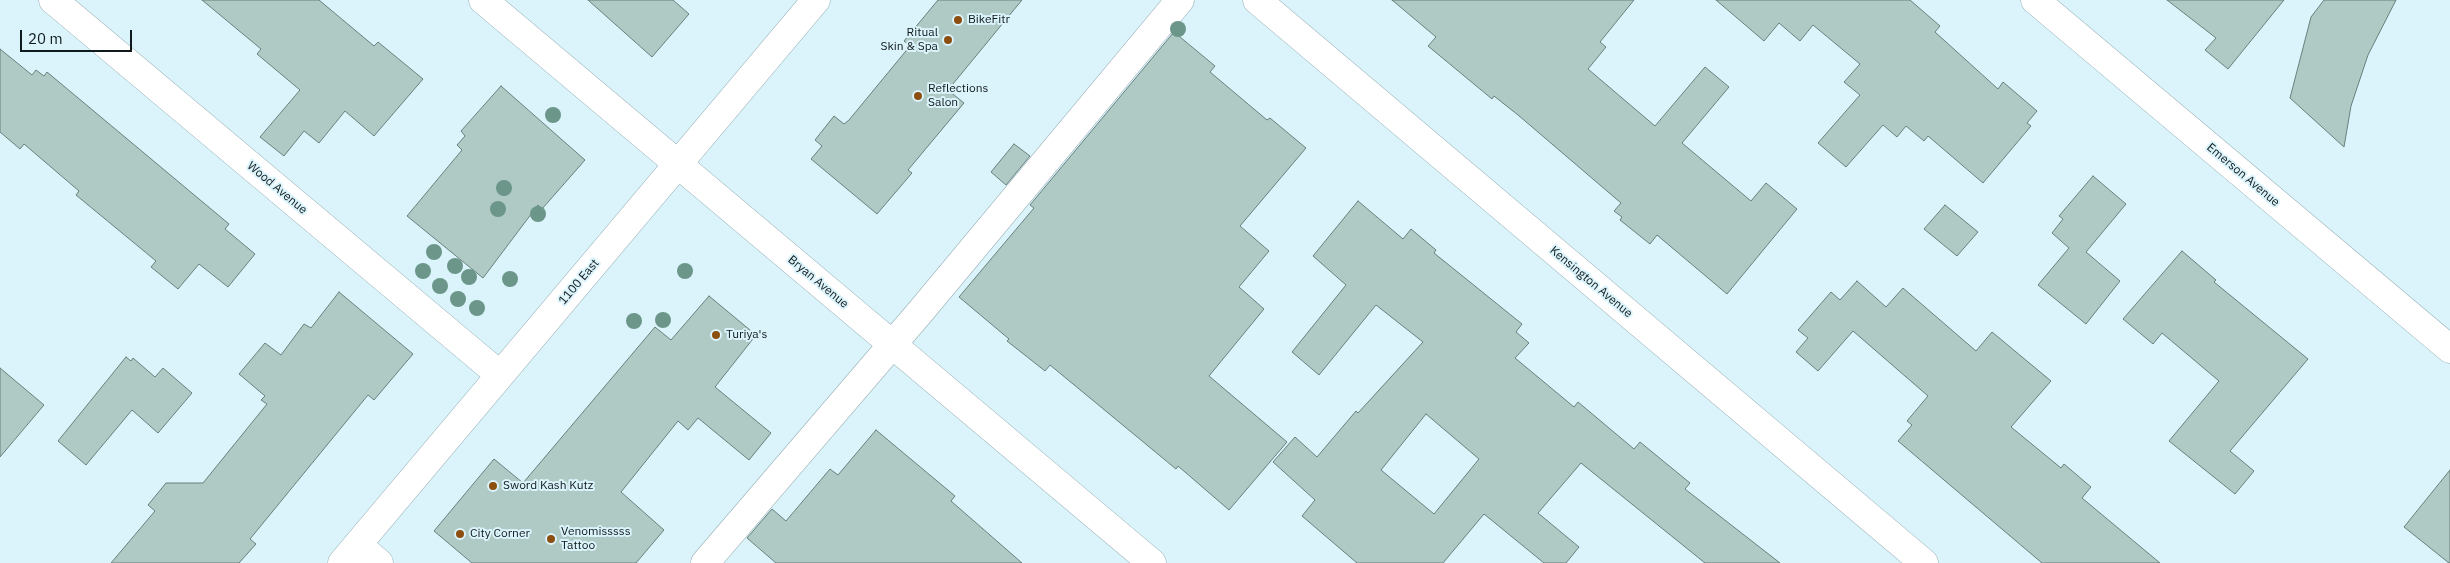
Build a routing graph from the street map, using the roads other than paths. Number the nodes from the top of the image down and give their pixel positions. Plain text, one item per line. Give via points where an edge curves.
1 (53, 0) edge
2 (483, 0) edge
3 (816, 0) edge
4 (1180, 0) edge
5 (1257, 0) edge
6 (2035, 0) edge
7 (678, 164) junction
8 (892, 344) junction
9 (2450, 349) edge
10 (500, 375) junction
11 (350, 554) edge
12 (379, 563) edge
13 (705, 563) edge
14 (1152, 563) edge
15 (1924, 563) edge

1 - 10 street, Wood Avenue
2 - 7 street, Bryan Avenue
3 - 7 street, 1100 East
4 - 8 street
5 - 15 street, Kensington Avenue
6 - 9 street, Emerson Avenue
7 - 8 street, Bryan Avenue
7 - 10 street, 1100 East
8 - 13 street
8 - 14 street, Bryan Avenue
10 - 11 street, 1100 East
11 - 12 street

